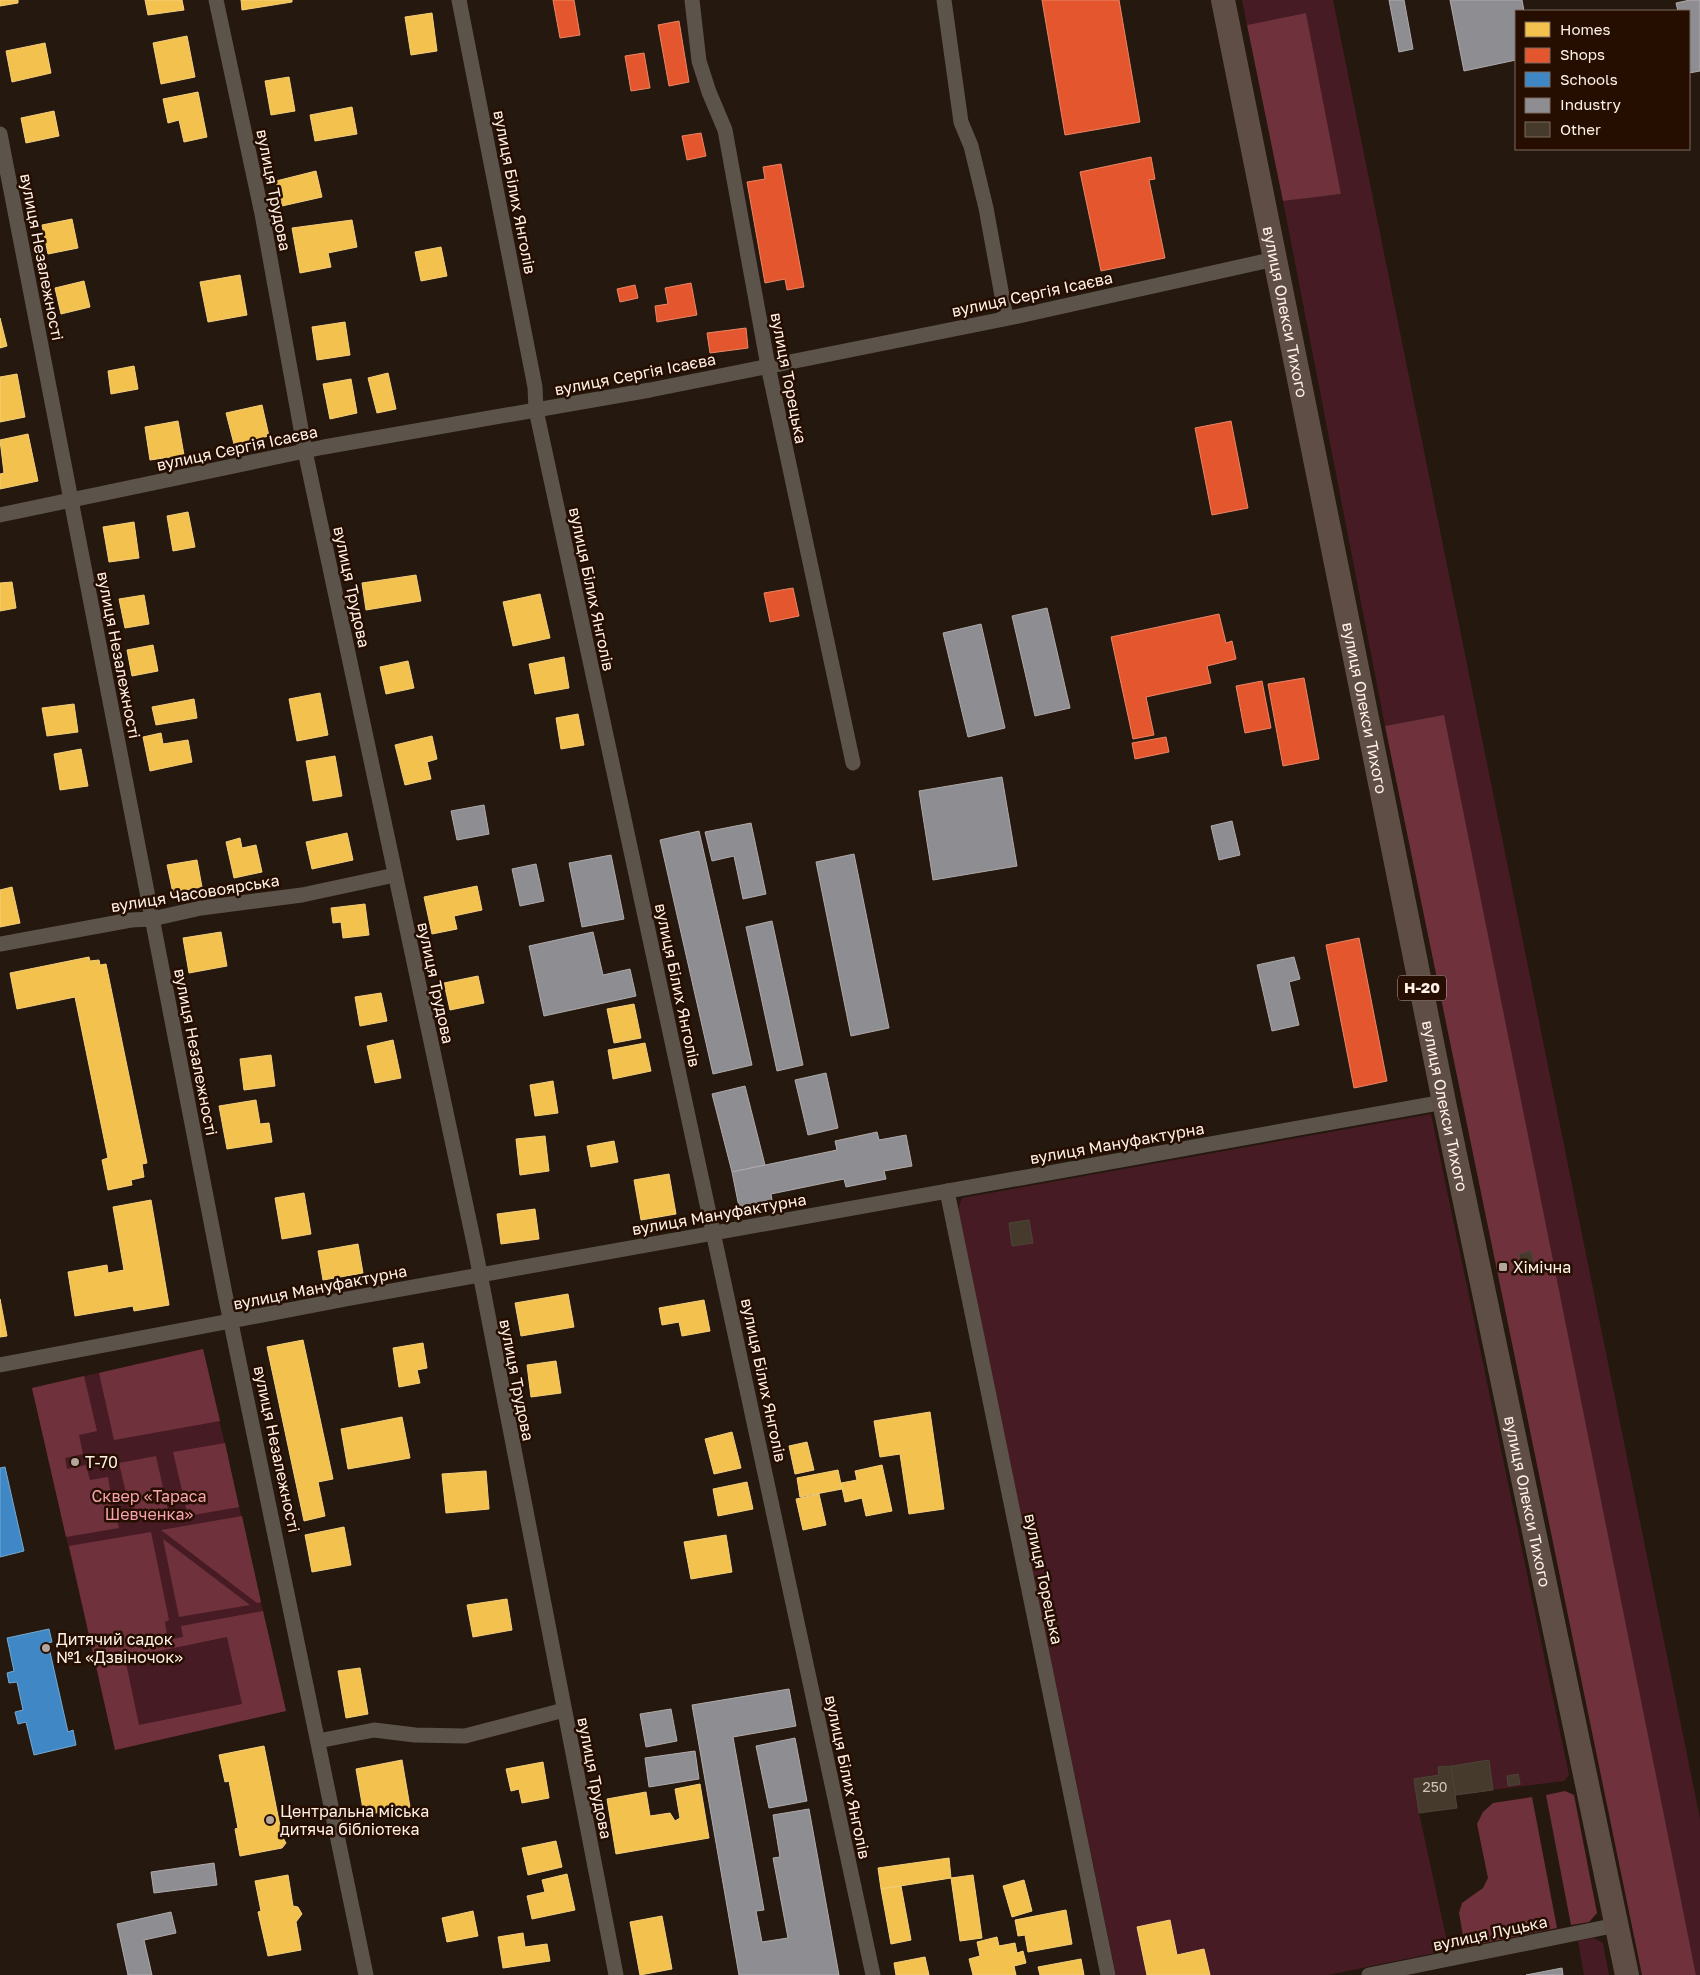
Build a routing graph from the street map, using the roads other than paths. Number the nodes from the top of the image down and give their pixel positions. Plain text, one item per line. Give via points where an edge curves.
1 (216, 0) edge
2 (459, 0) edge
3 (692, 0) edge
4 (944, 0) edge
5 (1223, 0) edge
6 (0, 134) edge
7 (1275, 259) junction
8 (1006, 318) junction
9 (768, 366) junction
10 (536, 410) junction
11 (305, 451) junction
12 (72, 501) junction
13 (0, 515) edge
14 (854, 763) dead end
15 (395, 876) junction
16 (152, 920) junction
17 (0, 944) edge
18 (1444, 1102) junction
19 (946, 1191) junction
20 (714, 1233) junction
21 (479, 1275) junction
22 (232, 1321) junction
23 (0, 1365) edge
24 (564, 1710) junction
25 (318, 1741) junction
26 (1617, 1925) junction
27 (366, 1975) edge
28 (616, 1975) edge
29 (873, 1975) edge
30 (1108, 1975) edge
31 (1369, 1975) edge
32 (1627, 1975) edge

1 - 11 street, вулиця Трудова via 262,214
2 - 10 street, вулиця Білих Янголів via 536,387
3 - 9 street, вулиця Торецька via 699,61 725,130
4 - 8 street via 961,122 972,146
5 - 7 main road, вулиця Олекси Тихого / Н-20
6 - 12 street, вулиця Незалежності
7 - 8 street, вулиця Сергія Ісаєва
7 - 18 main road, вулиця Олекси Тихого / Н-20
8 - 9 street, вулиця Сергія Ісаєва
9 - 10 street, вулиця Сергія Ісаєва
9 - 14 street, вулиця Торецька
10 - 11 street, вулиця Сергія Ісаєва
10 - 20 street, вулиця Білих Янголів
11 - 12 street, вулиця Сергія Ісаєва
11 - 15 street, вулиця Трудова
12 - 13 street, вулиця Сергія Ісаєва
12 - 16 street, вулиця Незалежності
15 - 16 street, вулиця Часовоярська via 302,895 201,908
15 - 21 street, вулиця Трудова
16 - 17 street, вулиця Часовоярська via 131,920
16 - 22 street, вулиця Незалежності
18 - 19 street, вулиця Мануфактурна
18 - 26 main road, вулиця Олекси Тихого / Н-20
19 - 20 street, вулиця Мануфактурна
19 - 30 street, вулиця Торецька
20 - 21 street, вулиця Мануфактурна
20 - 29 street, вулиця Білих Янголів
21 - 22 street, вулиця Мануфактурна
21 - 24 street, вулиця Трудова
22 - 23 street, вулиця Мануфактурна
22 - 25 street, вулиця Незалежності
24 - 25 street via 465,1736 374,1730
24 - 28 street, вулиця Трудова
25 - 27 street, вулиця Незалежності
26 - 31 street, вулиця Луцька
26 - 32 main road, вулиця Олекси Тихого / Н-20

